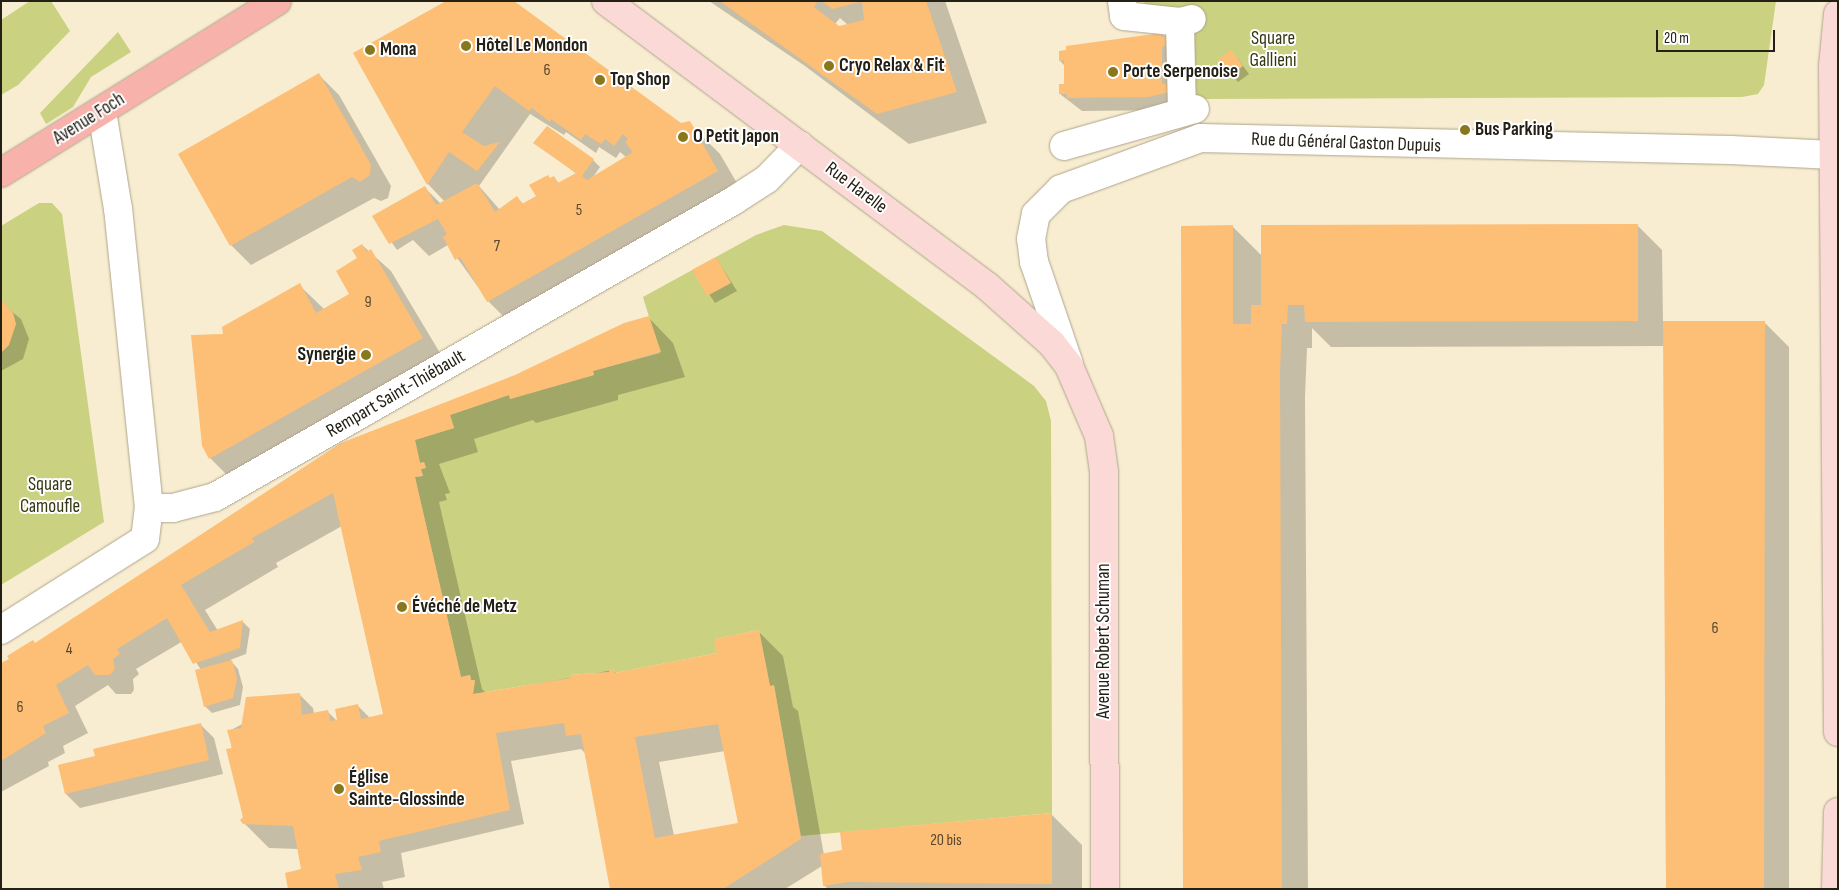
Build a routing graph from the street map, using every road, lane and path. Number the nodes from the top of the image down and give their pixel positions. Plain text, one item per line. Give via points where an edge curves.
1 (277, 1) edge
2 (606, 1) edge
3 (1122, 1) edge
4 (1838, 14) edge
5 (102, 111) junction
6 (800, 145) junction
7 (1064, 146) dead end
8 (1833, 155) junction
9 (1, 173) edge
10 (1069, 366) junction
11 (1083, 396) joint
12 (149, 508) junction
13 (1837, 542) edge
14 (1, 630) edge
15 (1838, 732) edge
16 (1838, 812) edge
17 (1105, 889) edge
18 (1836, 889) edge

1 - 5 main road, Avenue Foch
2 - 6 street, Rue Harelle
3 - 7 street via 1124,16 1186,20 1189,110 1150,129
4 - 8 street via 1833,66
5 - 9 main road, Avenue Foch
5 - 12 street via 116,192
6 - 10 street, Rue Harelle via 987,286 1052,344
6 - 12 street, Rempart Saint-Thiébault via 767,179 733,201 215,497 173,508
8 - 10 street, Rue du Général Gaston Dupuis via 1200,138 1061,189 1036,214 1031,239 1034,262
8 - 13 street
10 - 11 street, Rue Harelle
11 - 17 street, Avenue Robert Schuman via 1099,436 1104,472
12 - 14 street via 145,539
13 - 15 street
16 - 18 street

